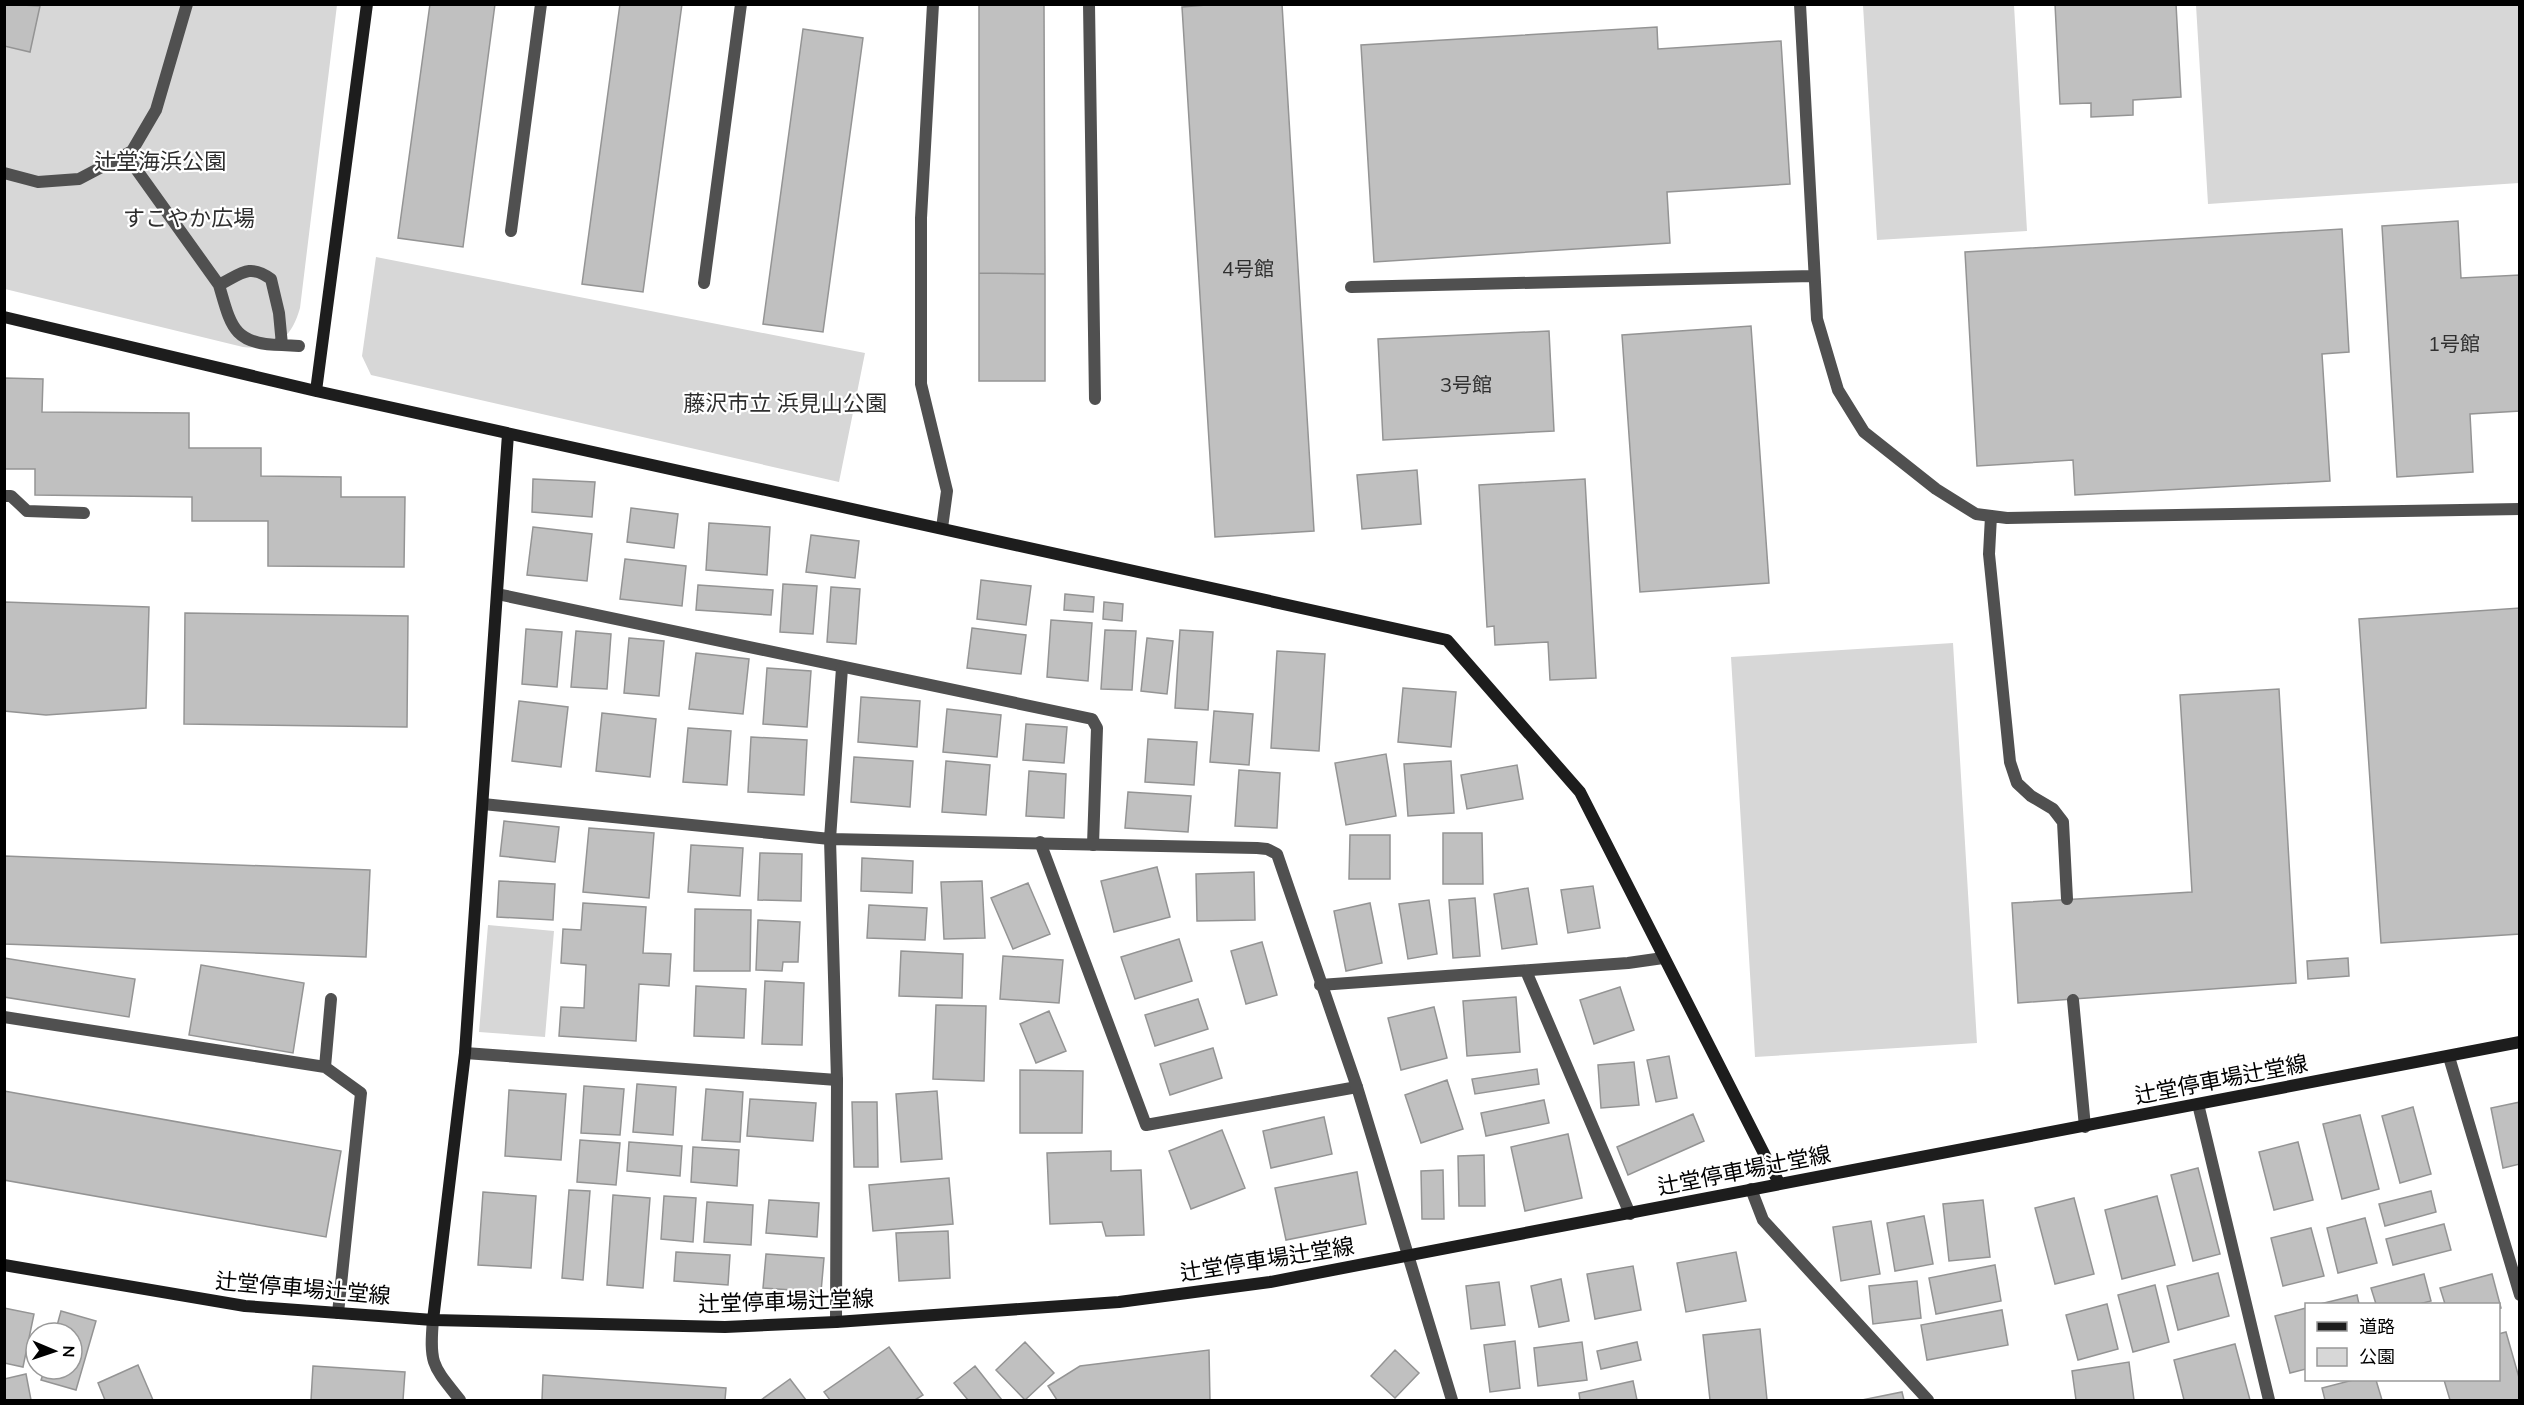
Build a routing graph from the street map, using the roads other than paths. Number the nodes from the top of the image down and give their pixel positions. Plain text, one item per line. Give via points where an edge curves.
1 (187, 4) edge
2 (367, 4) edge
3 (542, 4) edge
4 (741, 4) edge
5 (933, 4) edge
6 (1089, 4) edge
7 (1800, 4) edge
8 (126, 155) junction
9 (4, 173) edge
10 (511, 231) dead end
11 (1815, 276) junction
12 (704, 283) dead end
13 (219, 285) junction
14 (1352, 286) dead end
15 (4, 317) edge
16 (282, 345) junction
17 (299, 346) dead end
18 (316, 391) junction
19 (1095, 399) dead end
20 (508, 434) junction
21 (4, 496) edge
22 (2520, 508) edge
23 (84, 513) dead end
24 (1991, 516) junction
25 (942, 528) junction
26 (497, 594) junction
27 (842, 668) junction
28 (483, 804) junction
29 (830, 839) junction
30 (1040, 842) junction
31 (1093, 845) junction
32 (2067, 899) dead end
33 (1663, 958) junction
34 (1526, 971) junction
35 (1320, 985) junction
36 (331, 999) dead end
37 (2073, 1000) dead end
38 (4, 1017) edge
39 (2520, 1042) edge
40 (465, 1053) junction
41 (2449, 1057) junction
42 (325, 1067) junction
43 (837, 1080) junction
44 (1357, 1087) junction
45 (2198, 1104) junction
46 (2085, 1127) junction
47 (1779, 1183) junction
48 (1751, 1189) junction
49 (1630, 1214) junction
50 (1408, 1256) junction
51 (4, 1265) edge
52 (2520, 1295) edge
53 (338, 1313) junction
54 (433, 1320) junction
55 (836, 1322) junction
56 (460, 1401) edge
57 (1452, 1401) edge
58 (1928, 1401) edge
59 (2269, 1401) edge

1 - 8 street via 156,110
2 - 18 street
3 - 10 street
4 - 12 street
5 - 25 street via 921,219 921,384 947,492
6 - 19 street
7 - 11 street
8 - 9 street via 79,179 38,182
8 - 13 street
11 - 14 street
11 - 24 street via 1817,319 1838,390 1864,432 1936,489 1976,514
13 - 16 street via 231,325 241,335 254,343
13 - 16 street via 249,269 271,279
15 - 18 street
16 - 17 street
18 - 20 street
20 - 25 street
20 - 26 street
21 - 23 street via 11,496 27,511
22 - 24 street
24 - 32 street via 1989,554 2010,762 2018,783 2053,809 2063,822
25 - 33 street via 1447,640 1580,792
26 - 27 street
26 - 28 street
27 - 29 street
27 - 31 street via 1092,719 1097,728
28 - 29 street
28 - 40 street
29 - 30 street
29 - 43 street
30 - 31 street
30 - 44 street via 1146,1125
31 - 35 street via 1267,849 1277,854
33 - 34 street
33 - 47 street
34 - 35 street
34 - 49 street
35 - 44 street
36 - 42 street
37 - 46 street
38 - 42 street
39 - 41 street, 辻堂停車場辻堂線
40 - 43 street
40 - 54 street
41 - 45 street, 辻堂停車場辻堂線
41 - 52 street
42 - 53 street via 361,1093
43 - 55 street
44 - 50 street
45 - 46 street, 辻堂停車場辻堂線
45 - 59 street
46 - 47 street, 辻堂停車場辻堂線
47 - 48 street, 辻堂停車場辻堂線
48 - 49 street, 辻堂停車場辻堂線
48 - 58 street via 1763,1220
49 - 50 street, 辻堂停車場辻堂線
50 - 55 street, 辻堂停車場辻堂線 via 1270,1282 1119,1302
50 - 57 street
51 - 53 street, 辻堂停車場辻堂線 via 244,1306
53 - 54 street, 辻堂停車場辻堂線
54 - 55 street, 辻堂停車場辻堂線 via 725,1327
54 - 56 street via 433,1366

